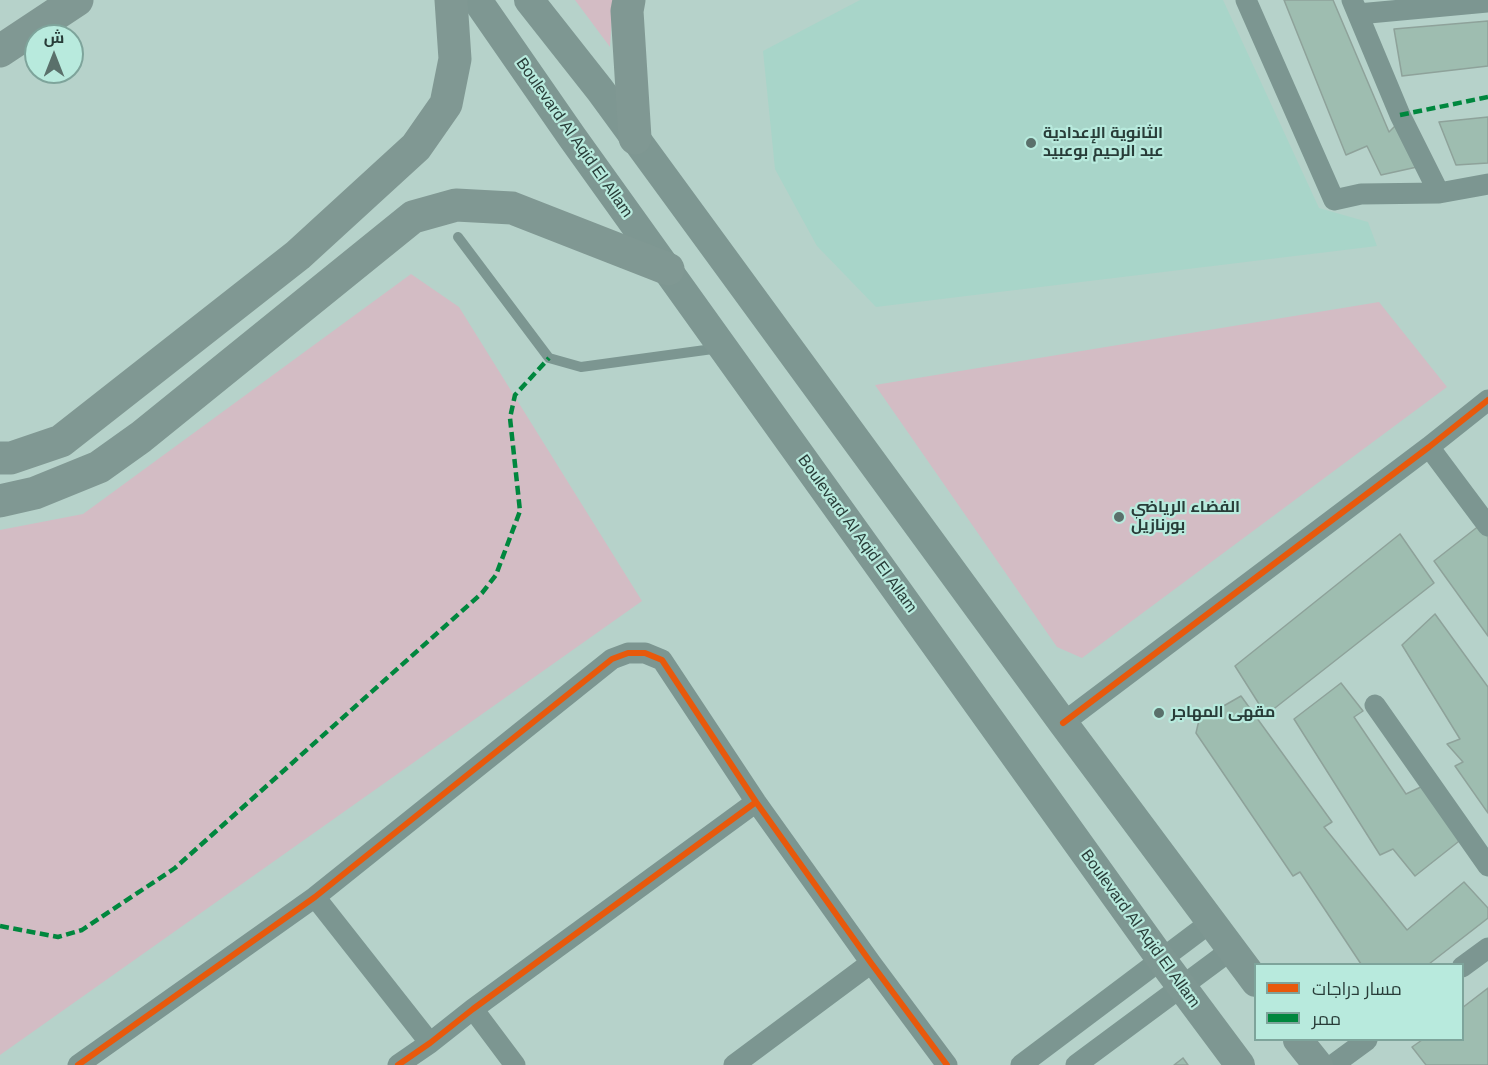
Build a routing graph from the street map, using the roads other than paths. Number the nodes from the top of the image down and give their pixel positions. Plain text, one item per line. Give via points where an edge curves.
1 (77, 0) edge
2 (451, 0) edge
3 (477, 0) edge
4 (529, 0) edge
5 (629, 0) edge
6 (1246, 0) edge
7 (1488, 2) edge
8 (1355, 7) edge
9 (0, 51) edge
10 (635, 138) junction
11 (1488, 184) edge
12 (1439, 193) junction
13 (458, 237) dead end
14 (668, 269) junction
15 (723, 347) junction
16 (1488, 400) edge
17 (1429, 447) junction
18 (0, 458) edge
19 (0, 501) edge
20 (1488, 526) edge
21 (1375, 705) dead end
22 (1063, 723) junction
23 (756, 801) junction
24 (1488, 866) edge
25 (315, 897) junction
26 (1211, 922) junction
27 (1488, 948) edge
28 (1231, 950) junction
29 (1161, 959) junction
30 (871, 963) junction
31 (1464, 966) edge
32 (1254, 979) edge
33 (1182, 986) junction
34 (472, 1009) junction
35 (1299, 1041) edge
36 (1366, 1041) edge
37 (430, 1043) junction
38 (401, 1064) edge
39 (78, 1065) edge
40 (515, 1065) edge
41 (734, 1065) edge
42 (947, 1065) edge
43 (1021, 1065) edge
44 (1076, 1065) edge
45 (1240, 1065) edge
46 (1318, 1065) edge
47 (1333, 1065) edge

1 - 9 highway
2 - 18 highway via 455,58 446,104 416,147 298,255 61,441
3 - 14 main road, Boulevard Al Aqid El Allam
4 - 10 main road
5 - 10 highway
6 - 12 street via 1334,200 1361,194
7 - 8 street
8 - 12 street via 1400,115
10 - 22 main road
11 - 12 street
13 - 15 lane via 549,358 581,367
14 - 15 main road, Boulevard Al Aqid El Allam
14 - 19 highway via 512,208 456,205 413,217 99,467 36,493
15 - 29 main road, Boulevard Al Aqid El Allam
16 - 17 street
17 - 20 street
17 - 22 street
21 - 24 street
22 - 26 main road
23 - 25 street via 662,660 645,653 628,653 612,659
23 - 30 street
23 - 34 street
25 - 37 street
25 - 39 street
26 - 28 main road
26 - 29 street
27 - 31 street
28 - 32 main road
28 - 33 street
29 - 33 main road, Boulevard Al Aqid El Allam
29 - 43 street
30 - 41 street
30 - 42 street
33 - 44 street
33 - 45 main road, Boulevard Al Aqid El Allam
34 - 37 street
34 - 40 street
35 - 46 main road
36 - 47 street
37 - 38 street

